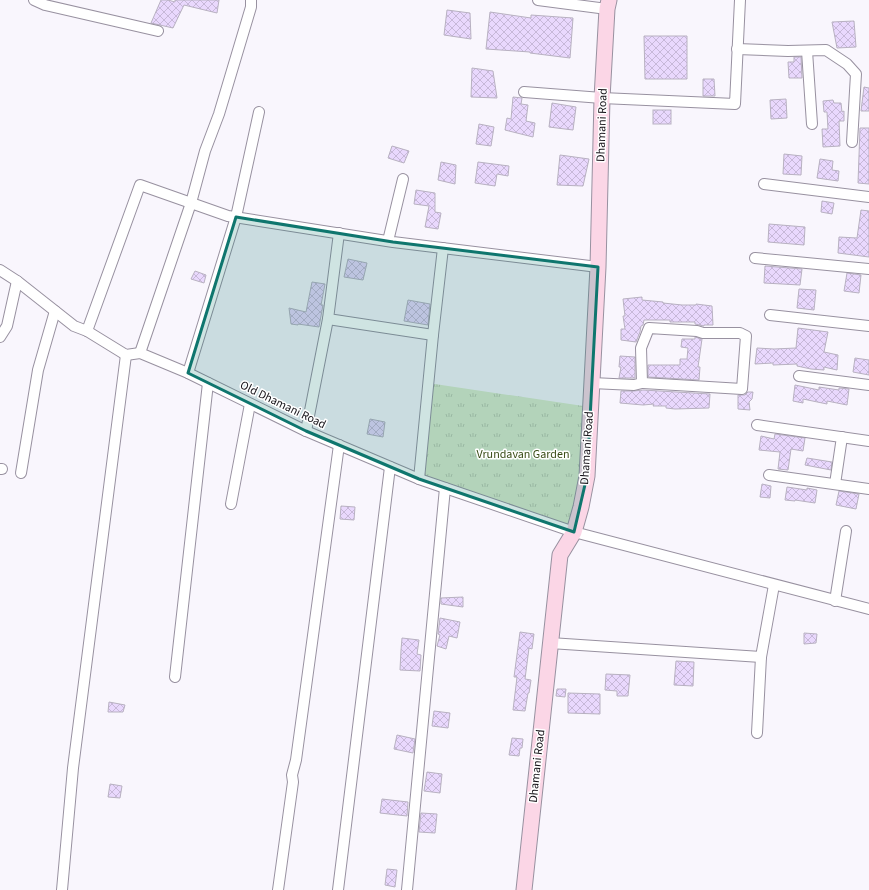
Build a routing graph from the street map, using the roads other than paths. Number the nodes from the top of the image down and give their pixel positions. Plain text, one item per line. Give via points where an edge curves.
1 (34, 0) edge
2 (251, 0) edge
3 (538, 0) edge
4 (740, 0) edge
5 (608, 4) edge
6 (158, 31) dead end
7 (737, 49) junction
8 (807, 51) junction
9 (524, 92) dead end
10 (602, 98) junction
11 (258, 112) dead end
12 (812, 124) dead end
13 (852, 142) dead end
14 (403, 179) dead end
15 (764, 184) dead end
16 (869, 197) edge
17 (191, 203) junction
18 (236, 217) junction
19 (339, 233) junction
20 (388, 241) junction
21 (443, 248) junction
22 (755, 258) dead end
23 (598, 267) junction
24 (869, 269) edge
25 (0, 270) edge
26 (18, 281) junction
27 (55, 311) junction
28 (770, 315) dead end
29 (328, 319) junction
30 (869, 326) edge
31 (87, 331) junction
32 (433, 336) junction
33 (0, 337) edge
34 (140, 353) junction
35 (126, 355) junction
36 (188, 373) junction
37 (799, 376) dead end
38 (208, 383) junction
39 (592, 383) junction
40 (643, 383) dead end
41 (869, 385) edge
42 (250, 404) junction
43 (757, 425) dead end
44 (306, 431) junction
45 (842, 437) junction
46 (869, 441) edge
47 (339, 445) junction
48 (390, 467) junction
49 (21, 473) dead end
50 (768, 475) dead end
51 (419, 479) junction
52 (835, 484) junction
53 (445, 488) junction
54 (869, 490) edge
55 (231, 504) dead end
56 (846, 531) dead end
57 (574, 532) junction
58 (774, 585) junction
59 (835, 600) junction
60 (869, 609) edge
61 (550, 643) junction
62 (761, 657) junction
63 (175, 676) dead end
64 (757, 733) dead end
65 (62, 890) edge
66 (278, 890) edge
67 (338, 890) edge
68 (407, 890) edge
69 (524, 890) edge

1 - 6 street
2 - 17 street via 240,47 205,151
3 - 5 street
4 - 7 street
5 - 10 main road, Dhamani Road
7 - 8 street
7 - 10 street via 735,104
8 - 12 street
8 - 13 street via 826,50 847,64 856,74
9 - 10 street
10 - 23 main road, Dhamani Road
11 - 18 street
14 - 20 street
15 - 16 street
17 - 18 street
17 - 31 street via 140,185
17 - 34 street
18 - 19 street
18 - 36 street
19 - 20 street
19 - 29 street
20 - 21 street
21 - 23 street
21 - 32 street
22 - 24 street
23 - 39 main road, Dhamani Road
25 - 26 street
26 - 27 street
26 - 33 street via 7,326
27 - 31 street via 74,326
27 - 49 street via 38,370
28 - 30 street
29 - 32 street
29 - 44 street
31 - 35 street
32 - 51 street
34 - 35 street
34 - 36 street, Old Dhamani Road
35 - 65 street via 73,768
36 - 38 street, Old Dhamani Road
37 - 41 street
38 - 42 street, Old Dhamani Road
38 - 63 street
39 - 40 street via 642,383 642,348 649,328 703,333 740,333 746,336 742,389
39 - 57 main road, Dhamani Road via 587,476
42 - 44 street, Old Dhamani Road
42 - 55 street
43 - 45 street
44 - 47 street, Old Dhamani Road
45 - 46 street
45 - 52 street
47 - 48 street, Old Dhamani Road
47 - 66 street
48 - 51 street, Old Dhamani Road
48 - 67 street
50 - 52 street
51 - 53 street, Old Dhamani Road
52 - 54 street
53 - 57 street, Old Dhamani Road
53 - 68 street
56 - 59 street
57 - 58 street, Old Dhamani Road
57 - 61 main road, Dhamani Road via 560,556
58 - 59 street, Old Dhamani Road
58 - 62 street
59 - 60 street, Old Dhamani Road
61 - 62 street
61 - 69 main road, Dhamani Road
62 - 64 street

